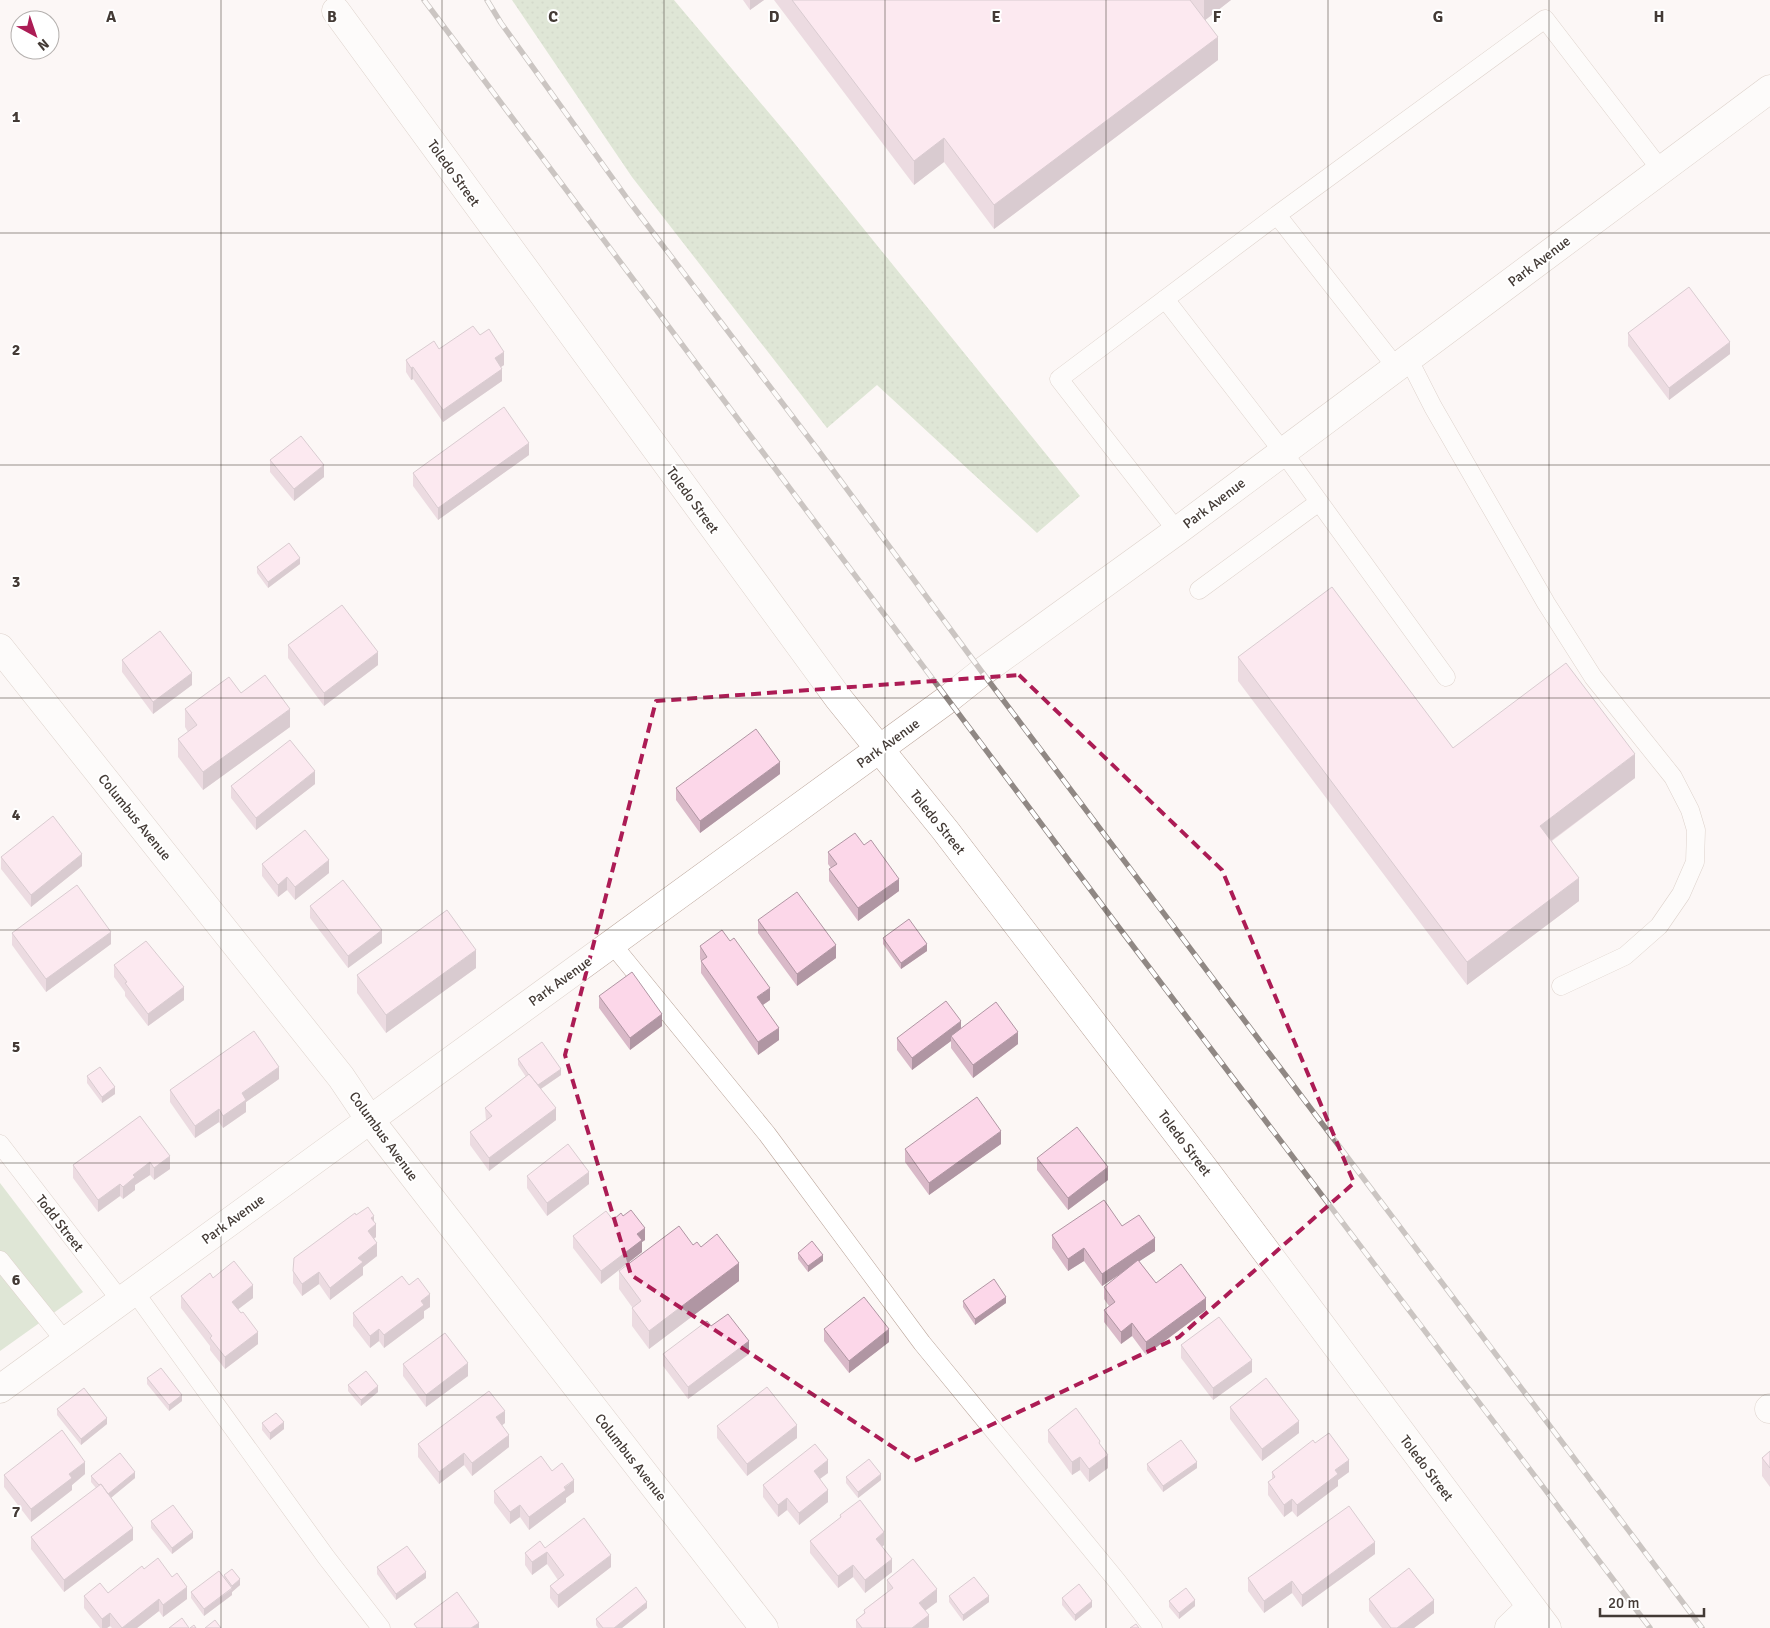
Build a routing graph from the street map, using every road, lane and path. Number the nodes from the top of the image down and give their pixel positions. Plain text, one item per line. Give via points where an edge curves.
1 (332, 6) edge
2 (1770, 89) edge
3 (1661, 170) junction
4 (1277, 215) junction
5 (1165, 300) junction
6 (1402, 363) junction
7 (1283, 452) junction
8 (1319, 502) junction
9 (1177, 531) junction
10 (1199, 590) dead end
11 (0, 648) edge
12 (1446, 677) dead end
13 (879, 750) junction
14 (612, 944) junction
15 (1562, 986) dead end
16 (370, 1120) junction
17 (0, 1144) edge
18 (0, 1260) edge
19 (127, 1296) junction
20 (65, 1341) junction
21 (0, 1389) edge
22 (1531, 1606) junction
23 (381, 1628) edge
24 (764, 1628) edge
25 (1154, 1628) edge
26 (1510, 1628) edge
27 (1547, 1628) edge

1 - 13 street, Toledo Street
2 - 3 street, Park Avenue
3 - 4 lane via 1545,18
3 - 6 street, Park Avenue
4 - 5 lane
4 - 6 lane
5 - 7 lane
5 - 9 lane via 1059,379
6 - 7 street, Park Avenue
6 - 15 lane via 1433,407 1546,603 1593,677 1673,777 1696,830 1694,862 1681,894 1659,926 1625,956
7 - 8 lane
7 - 9 street, Park Avenue
8 - 10 lane
8 - 12 lane
9 - 13 street, Park Avenue
11 - 16 street, Columbus Avenue via 341,1076
13 - 14 street, Park Avenue
13 - 22 street, Toledo Street via 945,830 1206,1171
14 - 16 street, Park Avenue
14 - 25 lane via 767,1134 922,1343
16 - 19 street, Park Avenue
16 - 24 street, Columbus Avenue
17 - 19 lane, Todd Street
18 - 20 lane
19 - 20 street, Park Avenue
19 - 23 lane, Todd Street
20 - 21 street, Park Avenue
22 - 26 street
22 - 27 street, Toledo Street

